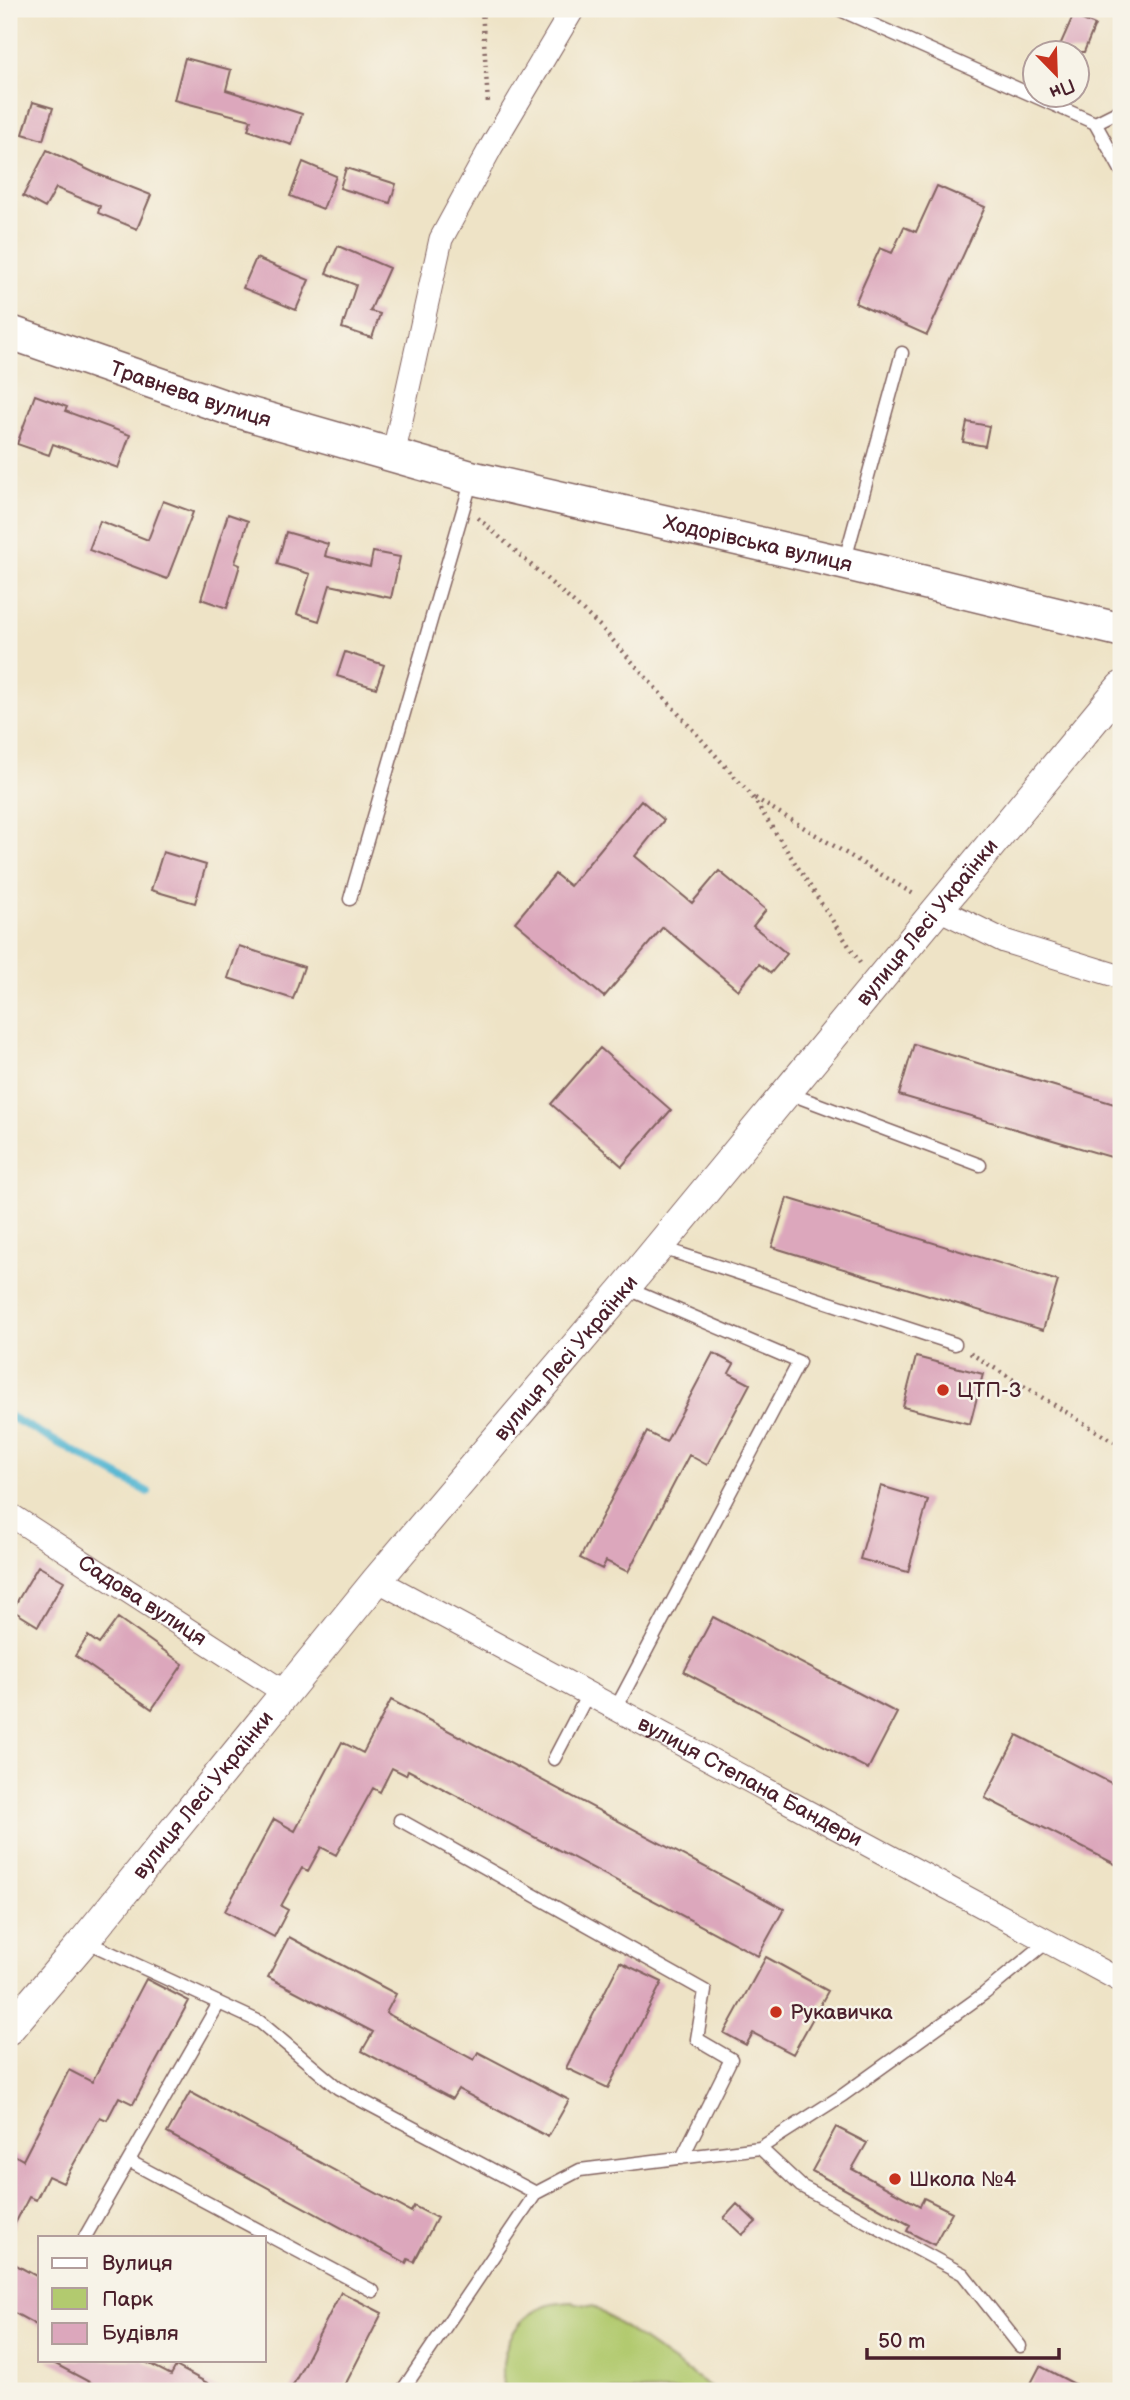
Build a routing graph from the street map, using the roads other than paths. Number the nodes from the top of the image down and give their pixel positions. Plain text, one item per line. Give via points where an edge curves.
1 (573, 9) edge
2 (838, 9) edge
3 (1121, 110) edge
4 (1095, 123) junction
5 (1121, 170) edge
6 (9, 332) edge
7 (902, 353) dead end
8 (384, 454) junction
9 (469, 492) junction
10 (844, 563) junction
11 (1121, 631) edge
12 (1121, 687) edge
13 (349, 899) dead end
14 (939, 909) junction
15 (1121, 977) edge
16 (787, 1093) junction
17 (980, 1165) dead end
18 (659, 1247) junction
19 (625, 1288) junction
20 (956, 1344) road end
21 (9, 1514) edge
22 (377, 1580) junction
23 (281, 1690) junction
24 (588, 1694) junction
25 (616, 1708) junction
26 (554, 1759) dead end
27 (400, 1820) dead end
28 (84, 1941) junction
29 (1047, 1942) junction
30 (1121, 1980) edge
31 (219, 2003) junction
32 (9, 2029) edge
33 (760, 2148) junction
34 (682, 2158) junction
35 (129, 2161) junction
36 (536, 2193) junction
37 (86, 2236) edge
38 (373, 2291) dead end
39 (1020, 2346) dead end
40 (402, 2391) edge

1 - 8 street via 441,239
2 - 4 lane
3 - 4 lane
4 - 5 lane
6 - 8 main road, Травнева вулиця via 231,408
7 - 10 lane
8 - 9 main road, Ходорівська вулиця
9 - 10 main road, Ходорівська вулиця
9 - 13 lane
10 - 11 main road, Ходорівська вулиця
12 - 14 street, вулиця Лесі Українки
14 - 15 street via 1004,941
14 - 16 street, вулиця Лесі Українки
16 - 17 lane
16 - 18 street, вулиця Лесі Українки
18 - 19 street, вулиця Лесі Українки
18 - 20 lane
19 - 22 street, вулиця Лесі Українки
19 - 25 lane via 799,1362
21 - 23 street, Садова вулиця
22 - 23 street, вулиця Лесі Українки
22 - 24 street, вулиця Степана Бандери
23 - 28 street, вулиця Лесі Українки
24 - 25 street, вулиця Степана Бандери
24 - 26 lane
25 - 29 street, вулиця Степана Бандери
27 - 34 lane via 705,1991 697,2039 731,2059
28 - 31 lane
28 - 32 street, вулиця Лесі Українки
29 - 30 street, вулиця Степана Бандери
29 - 33 lane via 985,1993 843,2095
31 - 35 lane
31 - 36 lane via 260,2022 338,2088
33 - 34 lane
33 - 39 lane via 801,2186 963,2274
34 - 36 lane via 580,2170
35 - 37 lane
35 - 38 lane
36 - 40 lane

